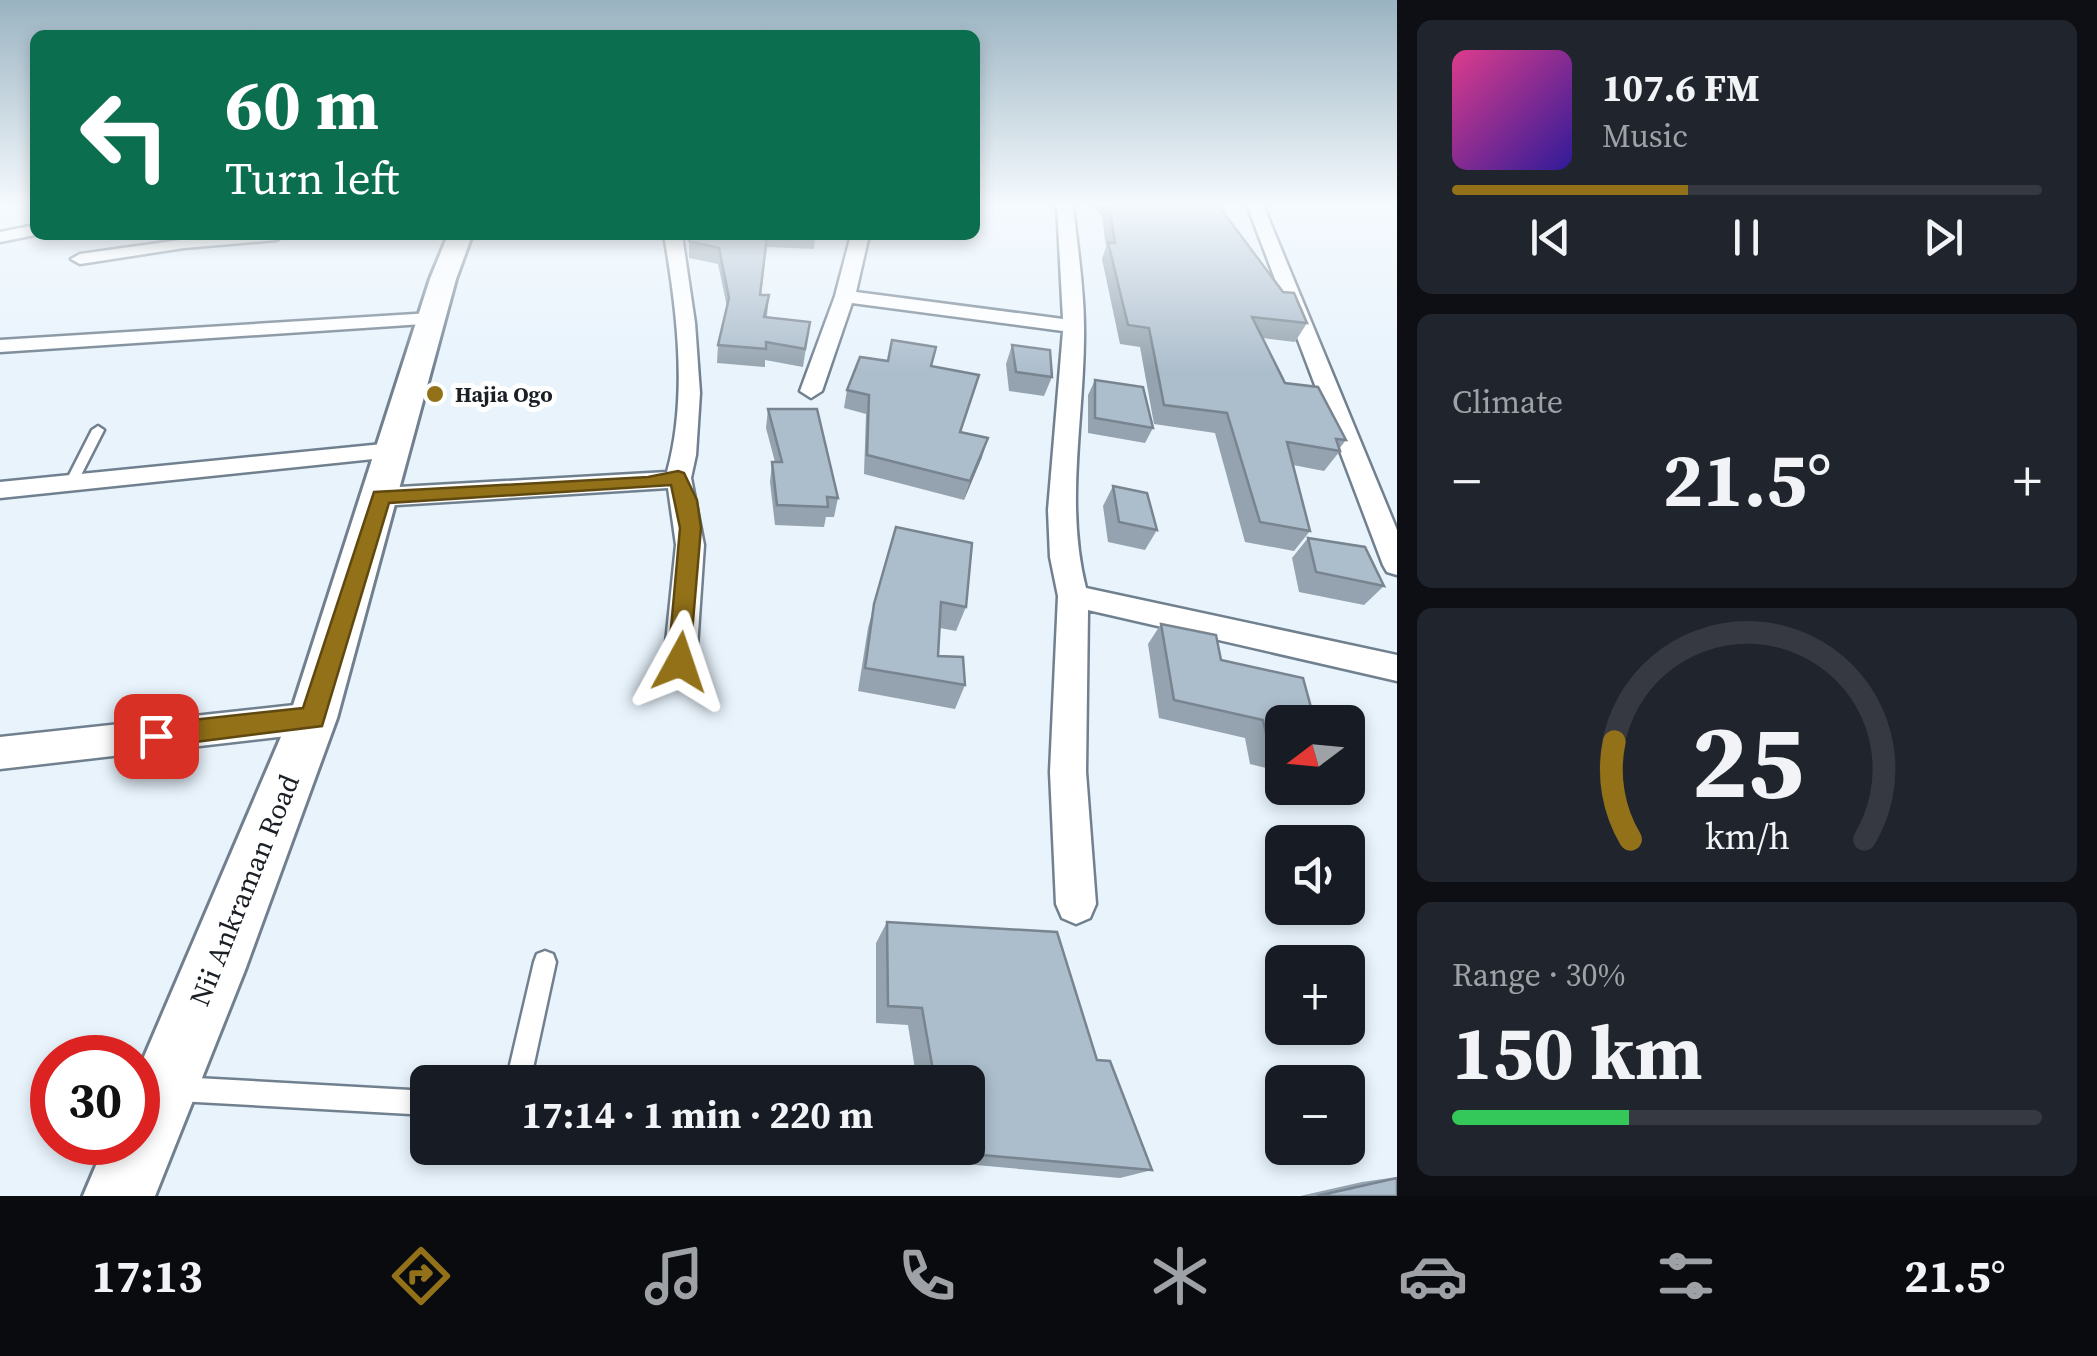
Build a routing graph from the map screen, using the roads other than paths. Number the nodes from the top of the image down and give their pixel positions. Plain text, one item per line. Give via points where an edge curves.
1 (451, 261) edge
2 (676, 261) edge
3 (854, 261) edge
4 (1069, 261) edge
5 (1277, 261) edge
6 (845, 296) junction
7 (431, 319) junction
8 (1074, 326) junction
9 (0, 346) edge
10 (811, 391) dead end
11 (98, 430) dead end
12 (387, 474) junction
13 (678, 478) junction
14 (71, 483) junction
15 (0, 490) edge
16 (1397, 564) edge
17 (1073, 596) junction
18 (680, 662) dead end
19 (1397, 668) edge
20 (313, 718) junction
21 (0, 754) edge
22 (1076, 904) dead end
23 (545, 962) dead end
24 (522, 1065) edge
25 (164, 1088) junction
26 (410, 1102) edge
27 (119, 1196) edge

1 - 7 street, Nii Ankraman Road
2 - 13 street via 686,335 686,457
3 - 6 street
4 - 8 street
5 - 16 street
6 - 8 street
6 - 10 street
7 - 9 street
7 - 12 street, Nii Ankraman Road
8 - 17 street via 1061,510
11 - 14 lane
12 - 13 street via 648,483
12 - 14 street
12 - 20 street, Nii Ankraman Road
13 - 18 street via 691,528
14 - 15 street
17 - 19 street
17 - 22 street via 1068,772
20 - 21 street
20 - 25 street, Nii Ankraman Road
23 - 24 lane
25 - 26 lane
25 - 27 street, Nii Ankraman Road

